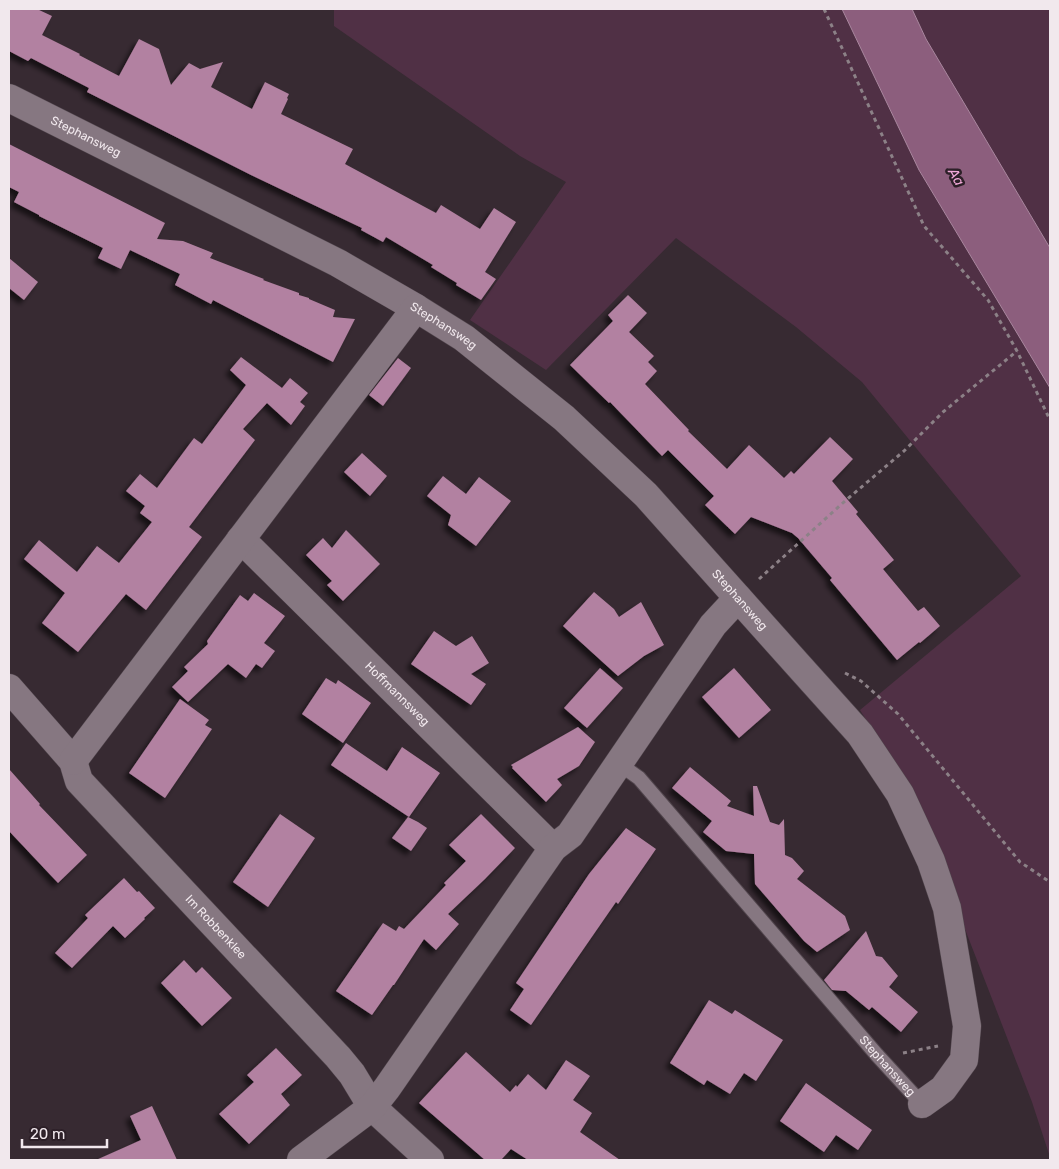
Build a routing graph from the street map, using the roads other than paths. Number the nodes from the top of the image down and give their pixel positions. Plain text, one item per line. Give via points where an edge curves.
1 (9, 98) edge
2 (416, 308) junction
3 (240, 540) junction
4 (738, 598) junction
5 (9, 688) edge
6 (73, 761) junction
7 (618, 763) junction
8 (553, 848) junction
9 (922, 1104) joint
10 (372, 1107) junction
11 (301, 1160) edge
12 (430, 1160) edge

1 - 2 street, Stephansweg via 338,264
2 - 3 street
2 - 4 street, Stephansweg via 464,338 564,418 646,495
3 - 6 street
3 - 8 street, Hoffmannsweg
4 - 7 street via 713,625
4 - 9 street, Stephansweg via 860,734 900,794 931,861 947,908 968,1026 964,1060 943,1089
5 - 6 street, Im Robbenklee
6 - 10 street, Im Robbenklee via 79,781 338,1057
7 - 8 street via 570,835
7 - 9 lane, Stephansweg via 639,778
8 - 10 street
10 - 11 street
10 - 12 street, Im Robbenklee

